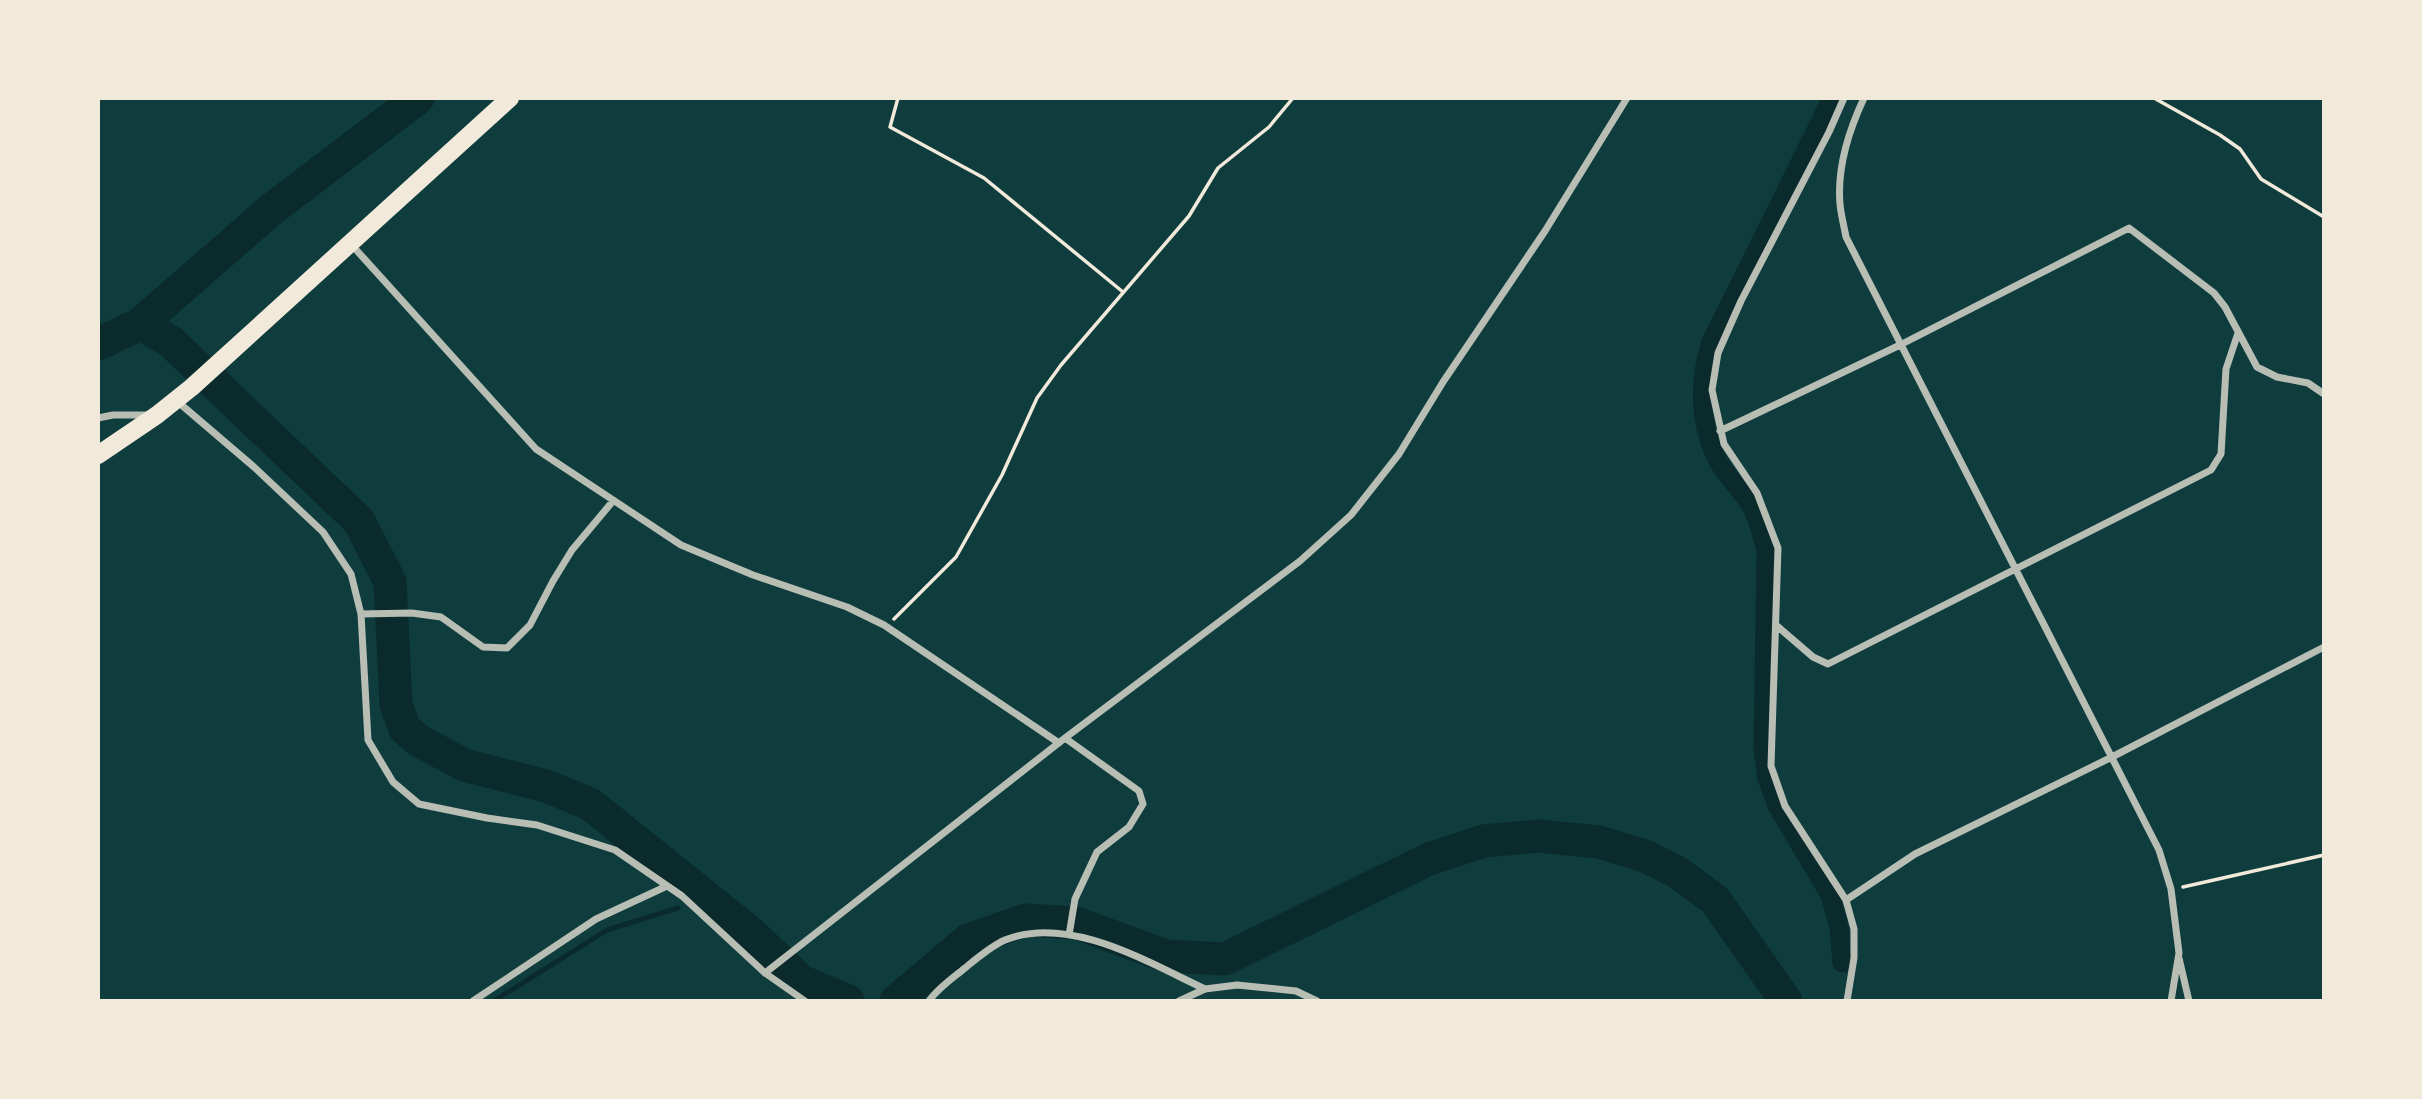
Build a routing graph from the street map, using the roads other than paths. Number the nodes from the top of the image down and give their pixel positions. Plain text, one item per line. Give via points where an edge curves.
1 (510, 98) edge
2 (1627, 98) edge
3 (1844, 98) edge
4 (1864, 98) edge
5 (350, 243) junction
6 (2238, 333) junction
7 (1900, 345) junction
8 (2324, 394) edge
9 (175, 400) junction
10 (157, 415) junction
11 (98, 418) edge
12 (1720, 430) junction
13 (98, 455) edge
14 (613, 501) junction
15 (2016, 570) junction
16 (361, 614) junction
17 (1777, 626) junction
18 (2324, 647) edge
19 (1062, 740) junction
20 (2112, 757) junction
21 (667, 886) junction
22 (1846, 900) junction
23 (1069, 933) junction
24 (2179, 953) junction
25 (765, 973) junction
26 (1205, 989) junction
27 (473, 1001) edge
28 (805, 1001) edge
29 (929, 1001) edge
30 (1179, 1001) edge
31 (1317, 1001) edge
32 (1847, 1001) edge
33 (2171, 1001) edge
34 (2189, 1001) edge

1 - 5 highway
2 - 19 street via 1399,454 1351,515 1300,561
3 - 12 street via 1718,354 1712,390
4 - 7 street via 1853,121 1841,173 1840,204 1846,237
5 - 9 highway
5 - 14 street via 536,449
6 - 7 street via 2214,293 2129,228
6 - 8 street via 2257,367 2277,377 2308,383
6 - 15 street via 2226,369 2221,454 2211,470
7 - 12 street
7 - 15 street
9 - 10 highway
9 - 16 street via 323,533 351,574
10 - 11 street
10 - 13 highway
12 - 17 street via 1724,444 1757,493 1778,548
14 - 16 street via 572,550 530,625 508,648 483,647 441,617
14 - 19 street via 681,545 886,626
15 - 17 street via 1828,664
15 - 20 street
16 - 21 street via 369,740 393,782 419,804 537,825 615,850
17 - 22 street via 1771,766 1785,806
18 - 20 street
19 - 23 street via 1139,791 1143,804 1129,827 1097,852 1074,899
19 - 25 street
20 - 22 street via 1915,854
20 - 24 street via 2159,850 2171,889
21 - 25 street
21 - 27 street via 596,919
22 - 32 street via 1854,929
23 - 26 street via 1118,948
23 - 29 street via 1004,940
24 - 33 street
24 - 34 street
25 - 28 street
26 - 30 street
26 - 31 street via 1237,985 1296,992

